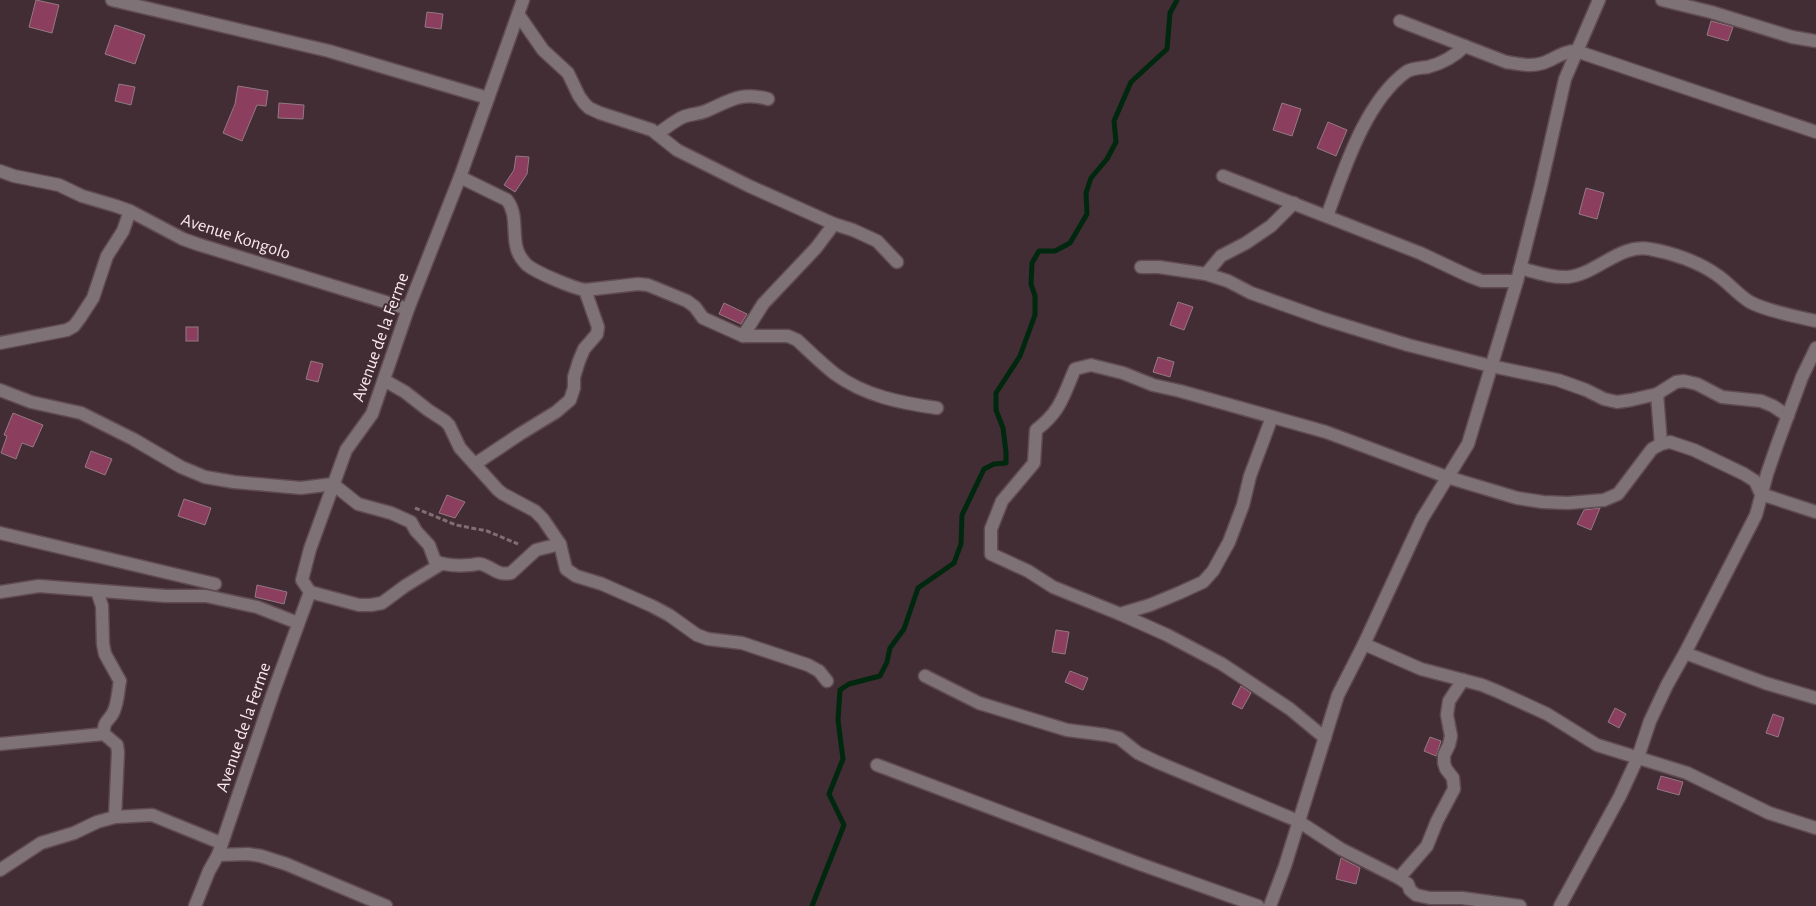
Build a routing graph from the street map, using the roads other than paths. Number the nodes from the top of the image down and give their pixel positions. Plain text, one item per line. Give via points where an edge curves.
1 (112, 0) edge
2 (523, 0) edge
3 (1599, 0) edge
4 (1662, 0) edge
5 (518, 14) junction
6 (1400, 21) dead end
7 (1816, 41) edge
8 (1465, 46) junction
9 (1576, 51) junction
10 (488, 98) junction
11 (768, 99) dead end
12 (1816, 132) edge
13 (657, 134) junction
14 (0, 171) edge
15 (1223, 176) dead end
16 (460, 177) junction
17 (1294, 203) junction
18 (130, 211) junction
19 (1327, 216) junction
20 (834, 224) junction
21 (897, 262) dead end
22 (1141, 267) dead end
23 (1520, 268) junction
24 (1206, 274) junction
25 (1517, 281) junction
26 (585, 290) junction
27 (408, 309) junction
28 (1816, 321) edge
29 (743, 336) junction
30 (0, 342) edge
31 (1816, 348) edge
32 (1491, 366) junction
33 (384, 380) junction
34 (0, 390) edge
35 (1657, 394) junction
36 (937, 408) dead end
37 (1788, 416) junction
38 (1272, 417) junction
39 (1661, 444) junction
40 (475, 464) junction
41 (1447, 477) junction
42 (333, 484) junction
43 (1761, 494) junction
44 (1816, 512) edge
45 (0, 533) edge
46 (560, 544) junction
47 (441, 564) junction
48 (215, 584) dead end
49 (97, 591) junction
50 (0, 592) edge
51 (310, 592) junction
52 (1120, 614) junction
53 (298, 622) junction
54 (1364, 644) junction
55 (1685, 653) junction
56 (925, 676) dead end
57 (1463, 680) junction
58 (827, 681) dead end
59 (1816, 698) edge
60 (104, 734) junction
61 (1325, 738) junction
62 (0, 744) edge
63 (1638, 757) junction
64 (877, 765) dead end
65 (115, 817) junction
66 (1298, 821) junction
67 (1816, 828) edge
68 (219, 849) junction
69 (1, 865) edge
70 (1399, 878) junction
71 (195, 906) edge
72 (386, 906) edge
73 (1258, 906) edge
74 (1270, 906) edge
75 (1520, 906) edge
76 (1560, 906) edge

1 - 10 street via 330,51
2 - 5 street, Avenue de la Ferme
3 - 9 street
4 - 7 street
5 - 10 street, Avenue de la Ferme
5 - 13 street via 543,50 568,73 584,104
6 - 8 street
8 - 9 street via 1523,65 1542,63 1559,54
8 - 19 street via 1443,63 1408,71 1380,100 1358,134
9 - 12 street
9 - 23 street via 1565,79
10 - 16 street, Avenue de la Ferme
11 - 13 street via 745,96 730,100 704,112 684,116
13 - 20 street via 677,150
14 - 18 street, Avenue Kongolo via 59,185
15 - 17 street
16 - 26 street via 507,200 512,206 516,246 528,266
16 - 27 street, Avenue de la Ferme
17 - 19 street
17 - 24 street via 1271,226 1221,256
18 - 27 street, Avenue Kongolo via 182,239
18 - 30 street via 123,231 107,256 93,298 74,326
19 - 25 street via 1482,281
20 - 21 street via 877,241
20 - 29 street via 763,304
22 - 24 street
23 - 25 street
23 - 28 street via 1555,277 1570,277 1627,251 1650,249 1703,266 1750,302
24 - 32 street via 1324,319
25 - 32 street
26 - 29 street via 648,285 688,301 703,318
26 - 40 street via 598,327 579,362 570,400
27 - 33 street, Avenue de la Ferme
29 - 36 street via 788,336 855,386 906,404
31 - 37 street
32 - 35 street via 1558,380 1617,402
32 - 41 street via 1468,444
33 - 40 street via 445,421 460,448
33 - 42 street, Avenue de la Ferme via 372,414 346,450
34 - 42 street via 31,402 81,412 205,477 301,488
35 - 37 street via 1676,382 1684,381 1722,397 1761,401
35 - 39 street
37 - 43 street
38 - 41 street via 1326,432
38 - 52 street via 1230,542 1213,572 1203,582 1179,593
38 - 52 street via 1092,365 1075,369 1064,398 1049,420 1036,430 1034,463 1002,501 991,529 991,554 1053,587
39 - 41 street via 1652,449 1618,494 1604,500 1542,502
39 - 43 street via 1670,442 1732,467 1755,481
40 - 46 street via 503,494 535,510
41 - 54 street via 1411,539
42 - 47 street via 358,504 411,522 429,545 435,561
42 - 51 street, Avenue de la Ferme via 302,580
43 - 44 street
43 - 55 street via 1756,515
45 - 48 street
46 - 47 street via 536,550 511,573 499,573 483,564
46 - 58 street via 566,569 576,576 652,606 697,635 742,643 808,665 819,670
47 - 51 street via 382,603 371,606
49 - 50 street via 39,586
49 - 53 street via 206,596 257,607
49 - 60 street via 102,606 105,654 120,681
51 - 53 street, Avenue de la Ferme
52 - 61 street via 1222,664 1290,709
53 - 68 street, Avenue de la Ferme
54 - 57 street via 1421,669
54 - 61 street via 1338,695
55 - 59 street
55 - 63 street via 1650,721
56 - 66 street via 987,706 1067,730 1119,738 1138,754
57 - 63 street via 1521,701 1598,745
57 - 70 street via 1449,701 1447,715 1450,736 1444,763 1453,778 1454,789 1427,846
60 - 62 street
60 - 65 street via 117,745 118,752
61 - 66 street
63 - 67 street via 1687,773 1769,813
63 - 76 street
64 - 73 street
65 - 68 street via 152,815
65 - 69 street via 42,843
66 - 70 street via 1341,849
66 - 74 street
68 - 71 street, Avenue de la Ferme
68 - 72 street via 286,864
70 - 75 street via 1416,895

